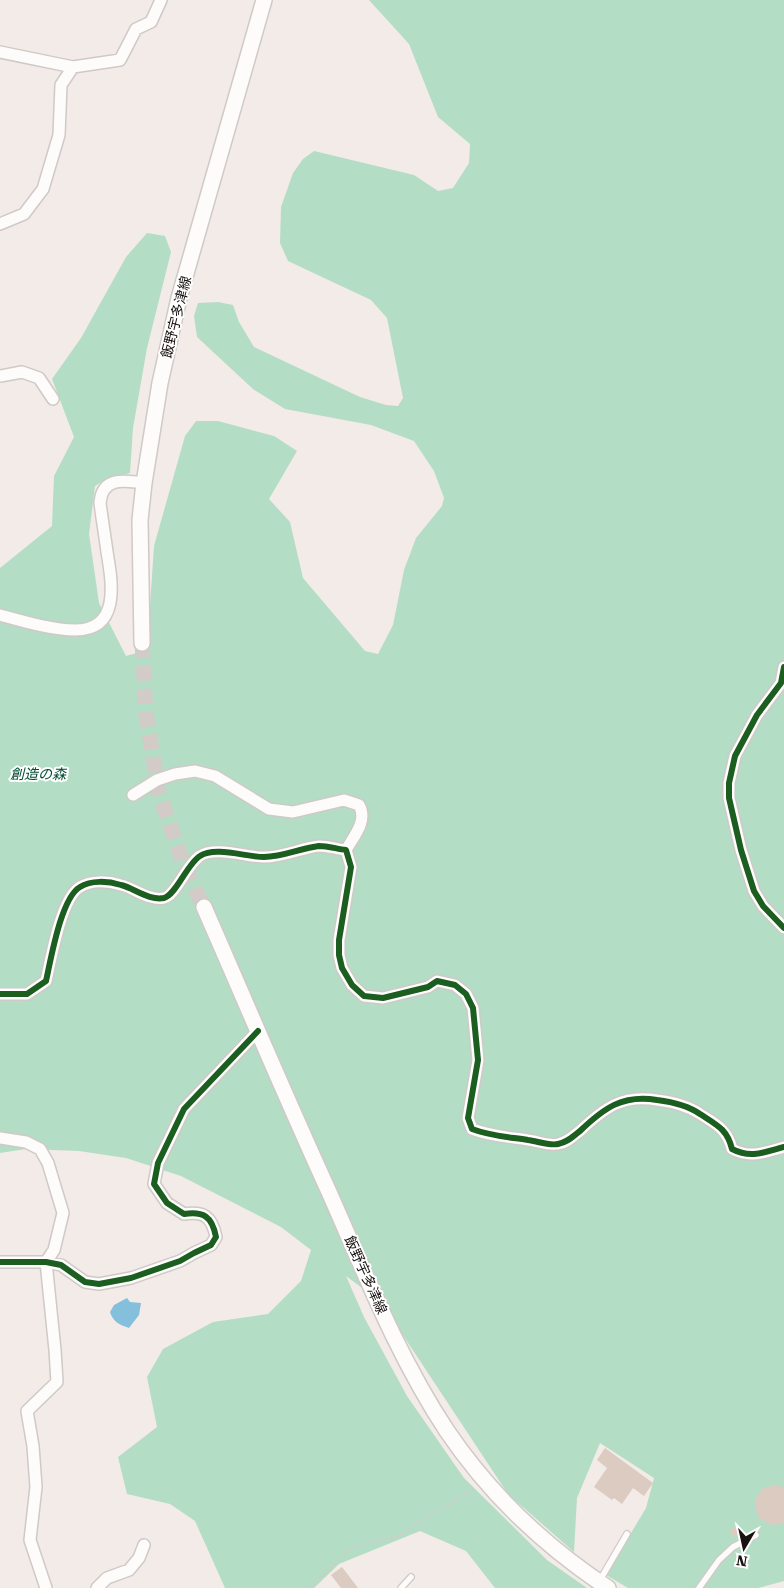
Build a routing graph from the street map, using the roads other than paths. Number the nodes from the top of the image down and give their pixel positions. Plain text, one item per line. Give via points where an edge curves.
1 (161, 0) edge
2 (264, 0) edge
3 (0, 52) edge
4 (73, 67) junction
5 (0, 224) edge
6 (0, 376) edge
7 (53, 399) dead end
8 (144, 483) junction
9 (0, 615) edge
10 (142, 643) tunnel mouth
11 (784, 667) edge
12 (133, 794) dead end
13 (346, 850) junction
14 (204, 907) tunnel mouth
15 (784, 928) edge
16 (0, 994) edge
17 (258, 1031) junction
18 (0, 1138) edge
19 (784, 1147) edge
20 (0, 1262) edge
21 (46, 1262) junction
22 (627, 1534) dead end
23 (756, 1535) dead end
24 (144, 1545) dead end
25 (411, 1577) dead end
26 (603, 1585) edge
27 (46, 1588) edge
28 (97, 1588) edge
29 (401, 1588) edge
30 (699, 1588) edge

1 - 4 street via 151,22 136,29 120,60
2 - 8 main road, 飯野宇多津線 via 179,298 160,383
3 - 4 street
4 - 5 street via 61,85 59,135 43,189 24,214
6 - 7 street via 22,372 39,378
8 - 9 street via 120,480 108,484 101,492 113,588 105,617 93,627 76,630
8 - 10 main road, 飯野宇多津線 via 140,560
11 - 15 street via 781,683 757,715 735,756 729,798 754,891 762,906
12 - 13 street via 157,780 195,771 215,776 269,809 293,812 344,800 359,805 363,821
13 - 16 street via 320,846 264,857 211,852 190,865 165,898 154,898 120,884 92,881 79,887 68,899 52,948 46,981 27,994
13 - 19 street via 351,868 339,940 342,968 352,985 364,996 383,998 437,982 455,985 466,994 473,1008 478,1060 468,1118 472,1129 484,1134 555,1145 571,1140 610,1107 623,1100 642,1097 694,1109 722,1129 729,1137 732,1149 742,1154 754,1155
14 - 17 main road, 飯野宇多津線
17 - 21 street via 184,1109 158,1163 154,1184 167,1203 184,1214 196,1212 206,1216 216,1236 211,1245 180,1261 131,1278 100,1284 85,1282 61,1265
17 - 26 main road, 飯野宇多津線 via 380,1309 447,1431 523,1521
18 - 21 street via 26,1142 40,1149 48,1163 63,1213 54,1250
20 - 21 street
21 - 27 street via 57,1382 27,1411 36,1487 30,1540
22 - 26 lane
23 - 30 lane via 732,1547
24 - 28 street via 129,1570 107,1578
25 - 29 lane

